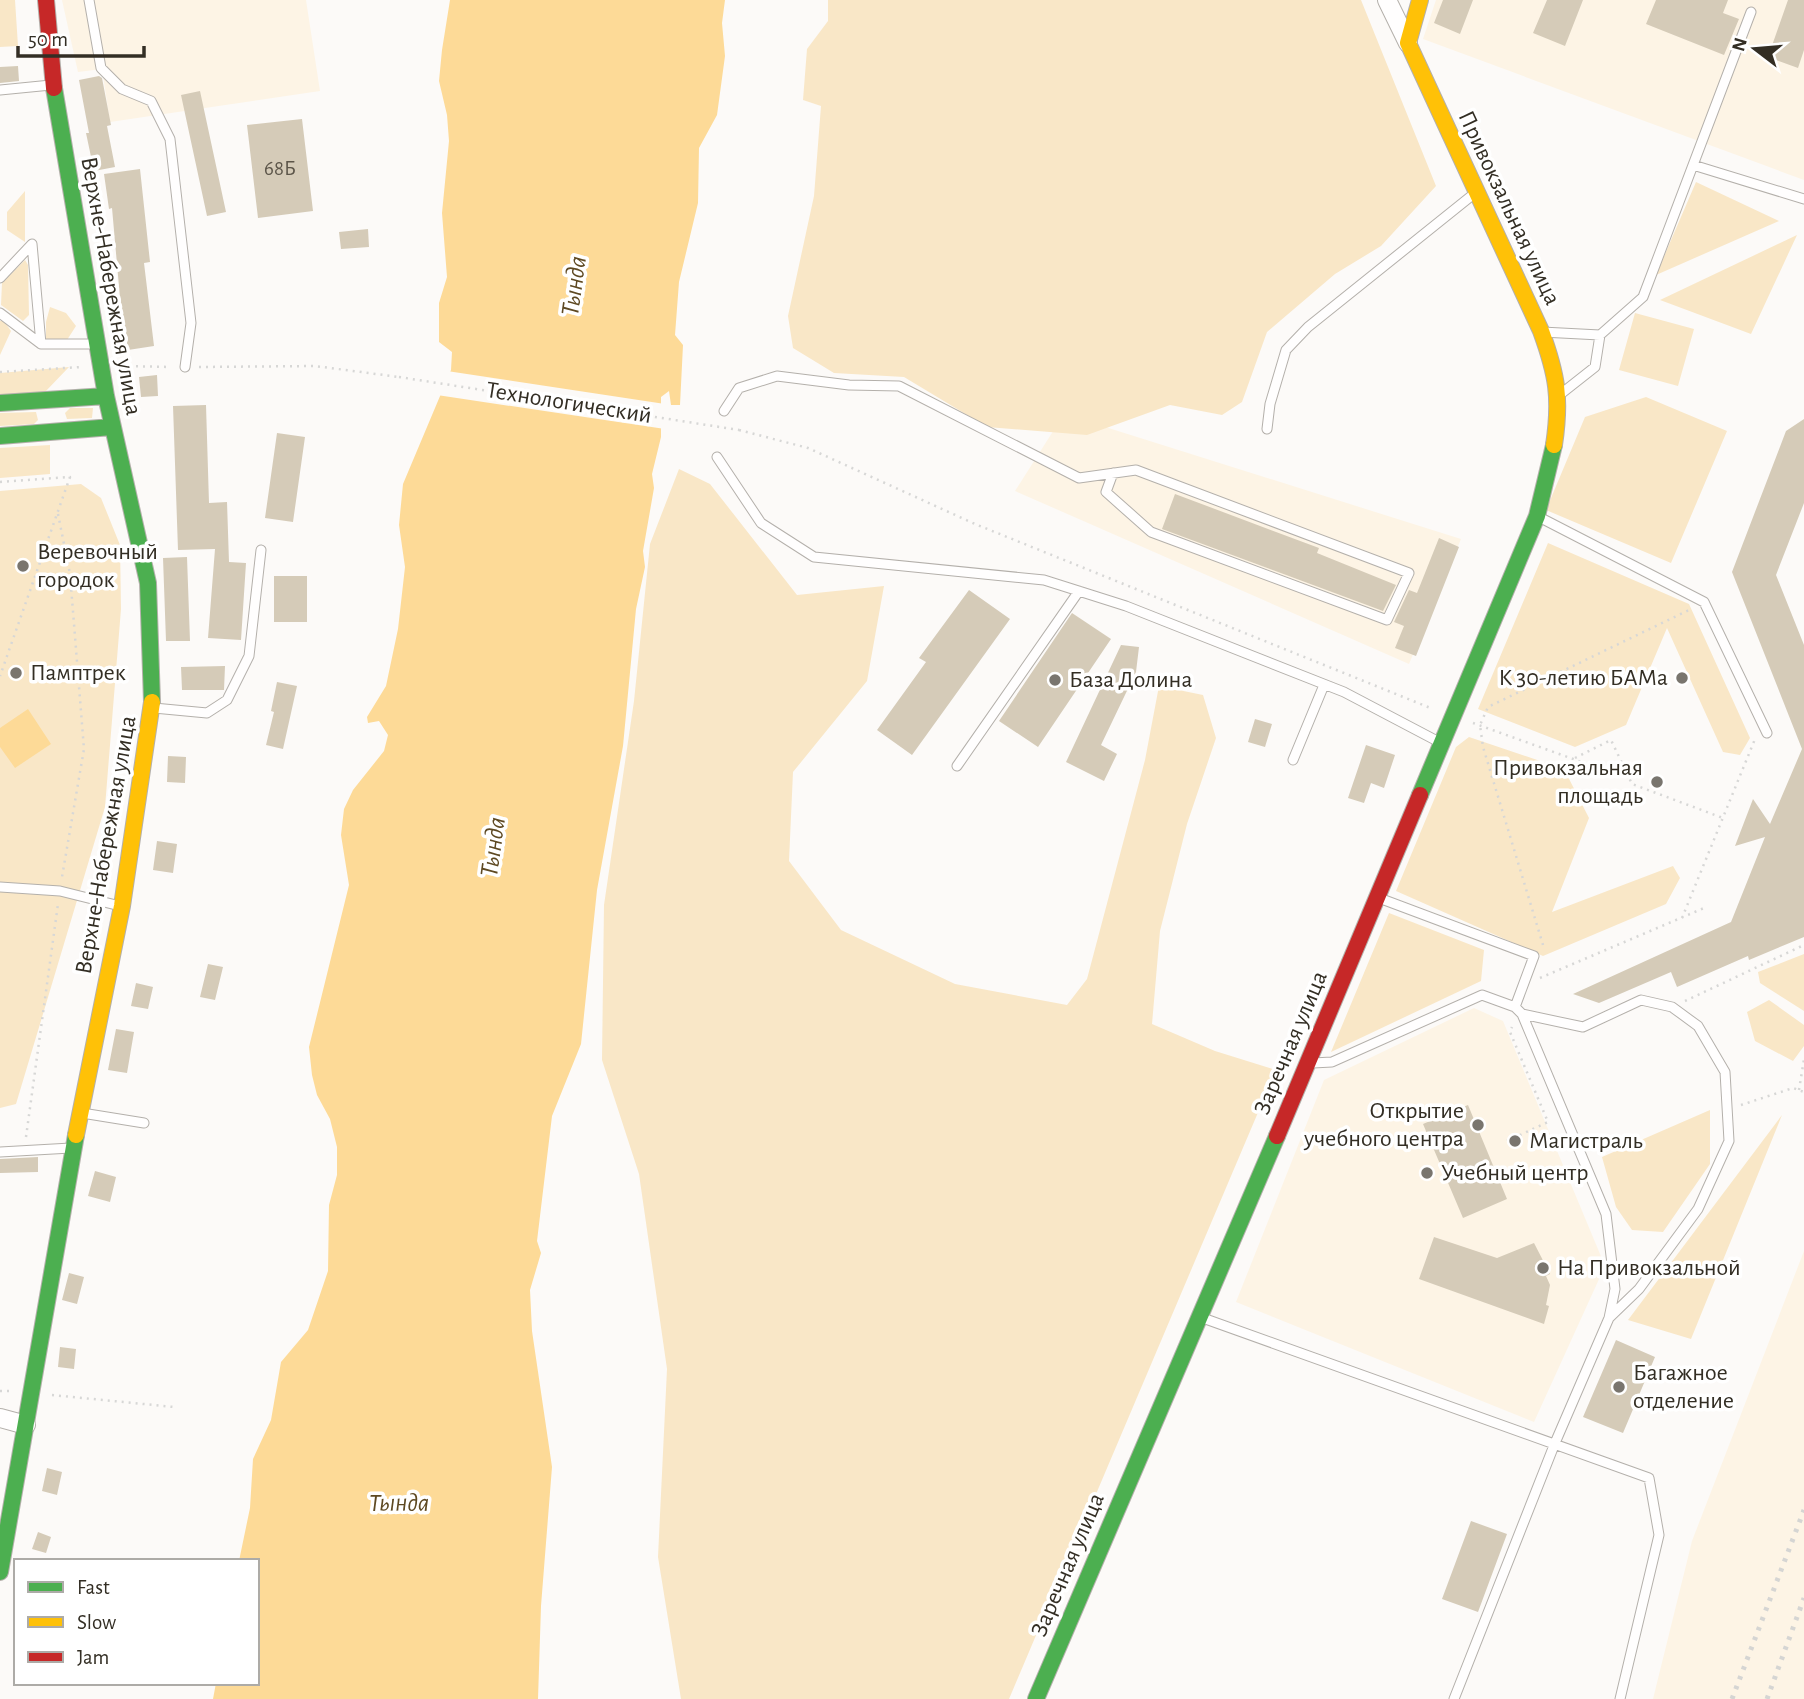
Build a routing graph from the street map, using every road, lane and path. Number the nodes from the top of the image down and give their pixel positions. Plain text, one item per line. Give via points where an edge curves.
1 (46, 0) edge
2 (89, 0) edge
3 (1387, 0) edge
4 (1420, 0) edge
5 (1751, 12) dead end
6 (1408, 43) junction
7 (54, 85) junction
8 (0, 90) edge
9 (1693, 165) junction
10 (1476, 192) junction
11 (1804, 200) edge
12 (0, 278) edge
13 (0, 313) edge
14 (1541, 331) junction
15 (1600, 335) junction
16 (41, 344) junction
17 (99, 344) junction
18 (101, 366) junction
19 (185, 367) junction
20 (0, 372) edge
21 (106, 396) junction
22 (1558, 396) junction
23 (50, 400) junction
24 (0, 403) edge
25 (724, 411) dead end
26 (112, 427) junction
27 (1267, 429) dead end
28 (52, 432) junction
29 (0, 436) edge
30 (717, 457) dead end
31 (1113, 473) junction
32 (0, 482) edge
33 (58, 514) junction
34 (1538, 516) junction
35 (261, 551) dead end
36 (1079, 591) junction
37 (1704, 602) junction
38 (0, 676) edge
39 (1324, 684) junction
40 (152, 708) junction
41 (1453, 717) junction
42 (1762, 722) junction
43 (1480, 725) junction
44 (1767, 733) dead end
45 (1442, 744) junction
46 (1573, 759) junction
47 (1293, 760) dead end
48 (957, 766) dead end
49 (1601, 769) dead end
50 (1723, 818) junction
51 (0, 887) edge
52 (60, 891) junction
53 (1377, 897) junction
54 (122, 906) junction
55 (1704, 908) dead end
56 (1682, 918) junction
57 (1804, 945) edge
58 (1530, 982) dead end
59 (1672, 1007) junction
60 (1518, 1010) junction
61 (1804, 1059) edge
62 (1308, 1064) junction
63 (1799, 1090) junction
64 (1804, 1092) edge
65 (1727, 1110) junction
66 (80, 1112) junction
67 (144, 1123) dead end
68 (73, 1148) junction
69 (24, 1150) junction
70 (0, 1152) edge
71 (1198, 1317) junction
72 (1609, 1318) junction
73 (0, 1391) edge
74 (32, 1393) junction
75 (174, 1407) dead end
76 (0, 1418) edge
77 (26, 1425) junction
78 (1555, 1443) junction
79 (0, 1572) edge
80 (1036, 1699) edge
81 (1454, 1699) edge
82 (1620, 1699) edge

1 - 7 street, Верхне-Набережная улица
2 - 19 lane via 101,68 122,89 151,100 170,139 191,323
3 - 6 street
4 - 6 street
5 - 9 lane
6 - 10 street, Привокзальная улица
7 - 8 lane
7 - 17 street, Верхне-Набережная улица
9 - 11 lane
9 - 15 lane via 1643,297
10 - 14 street, Привокзальная улица
10 - 27 lane via 1308,327 1286,351
12 - 16 lane via 32,244
13 - 16 lane
14 - 15 lane
14 - 22 street, Привокзальная улица
15 - 22 lane via 1595,367
16 - 17 lane
17 - 18 street, Верхне-Набережная улица
18 - 19 path, Технологический
18 - 20 path, Технологический
18 - 21 street, Верхне-Набережная улица
19 - 41 path, Технологический, bridge via 315,366 739,430 808,448 975,524
21 - 23 street
21 - 26 street, Верхне-Набережная улица
22 - 34 street, Заречная улица via 1552,456
23 - 24 street
23 - 28 street
25 - 31 lane via 739,388 777,376 899,386 1079,478
26 - 28 street
26 - 40 street, Верхне-Набережная улица via 148,583
28 - 29 street
30 - 36 lane via 761,523 814,557 1044,580
31 - 31 lane via 1136,470 1409,573 1387,620 1150,532 1106,492
32 - 33 path via 70,477
33 - 38 path
33 - 52 path via 70,574 84,749
34 - 37 lane
34 - 41 street, Заречная улица
35 - 40 lane via 249,656 227,700 207,713
36 - 39 lane
36 - 48 lane
37 - 42 lane
37 - 43 path via 1488,707
39 - 45 lane
39 - 47 lane
40 - 54 street, Верхне-Набережная улица
41 - 43 path, Технологический
41 - 45 street, Заречная улица
42 - 44 lane
42 - 50 path
43 - 46 path, Технологический
45 - 53 street, Заречная улица
46 - 49 path, Технологический
46 - 50 path via 1611,740 1632,784
50 - 56 path
51 - 52 lane
52 - 54 lane
52 - 69 path
53 - 60 lane via 1534,957
53 - 62 street, Заречная улица
54 - 66 street, Верхне-Набережная улица
55 - 56 path
56 - 58 path
57 - 59 path
59 - 60 lane via 1641,1000 1583,1027
59 - 65 lane via 1698,1026 1725,1072
60 - 62 lane via 1482,995 1332,1062
60 - 72 lane via 1606,1214 1615,1289
61 - 63 path
62 - 71 street, Заречная улица
63 - 64 path
63 - 65 path via 1793,1088
65 - 72 lane via 1729,1141 1698,1209 1639,1289
66 - 67 lane
66 - 68 street, Верхне-Набережная улица
68 - 69 lane
68 - 74 street, Верхне-Набережная улица
69 - 70 lane
71 - 78 lane
71 - 80 street, Заречная улица
72 - 78 lane
73 - 74 path
74 - 75 path
74 - 77 street, Верхне-Набережная улица
76 - 77 street
77 - 79 street, Верхне-Набережная улица
78 - 81 lane
78 - 82 lane via 1649,1478 1659,1535

